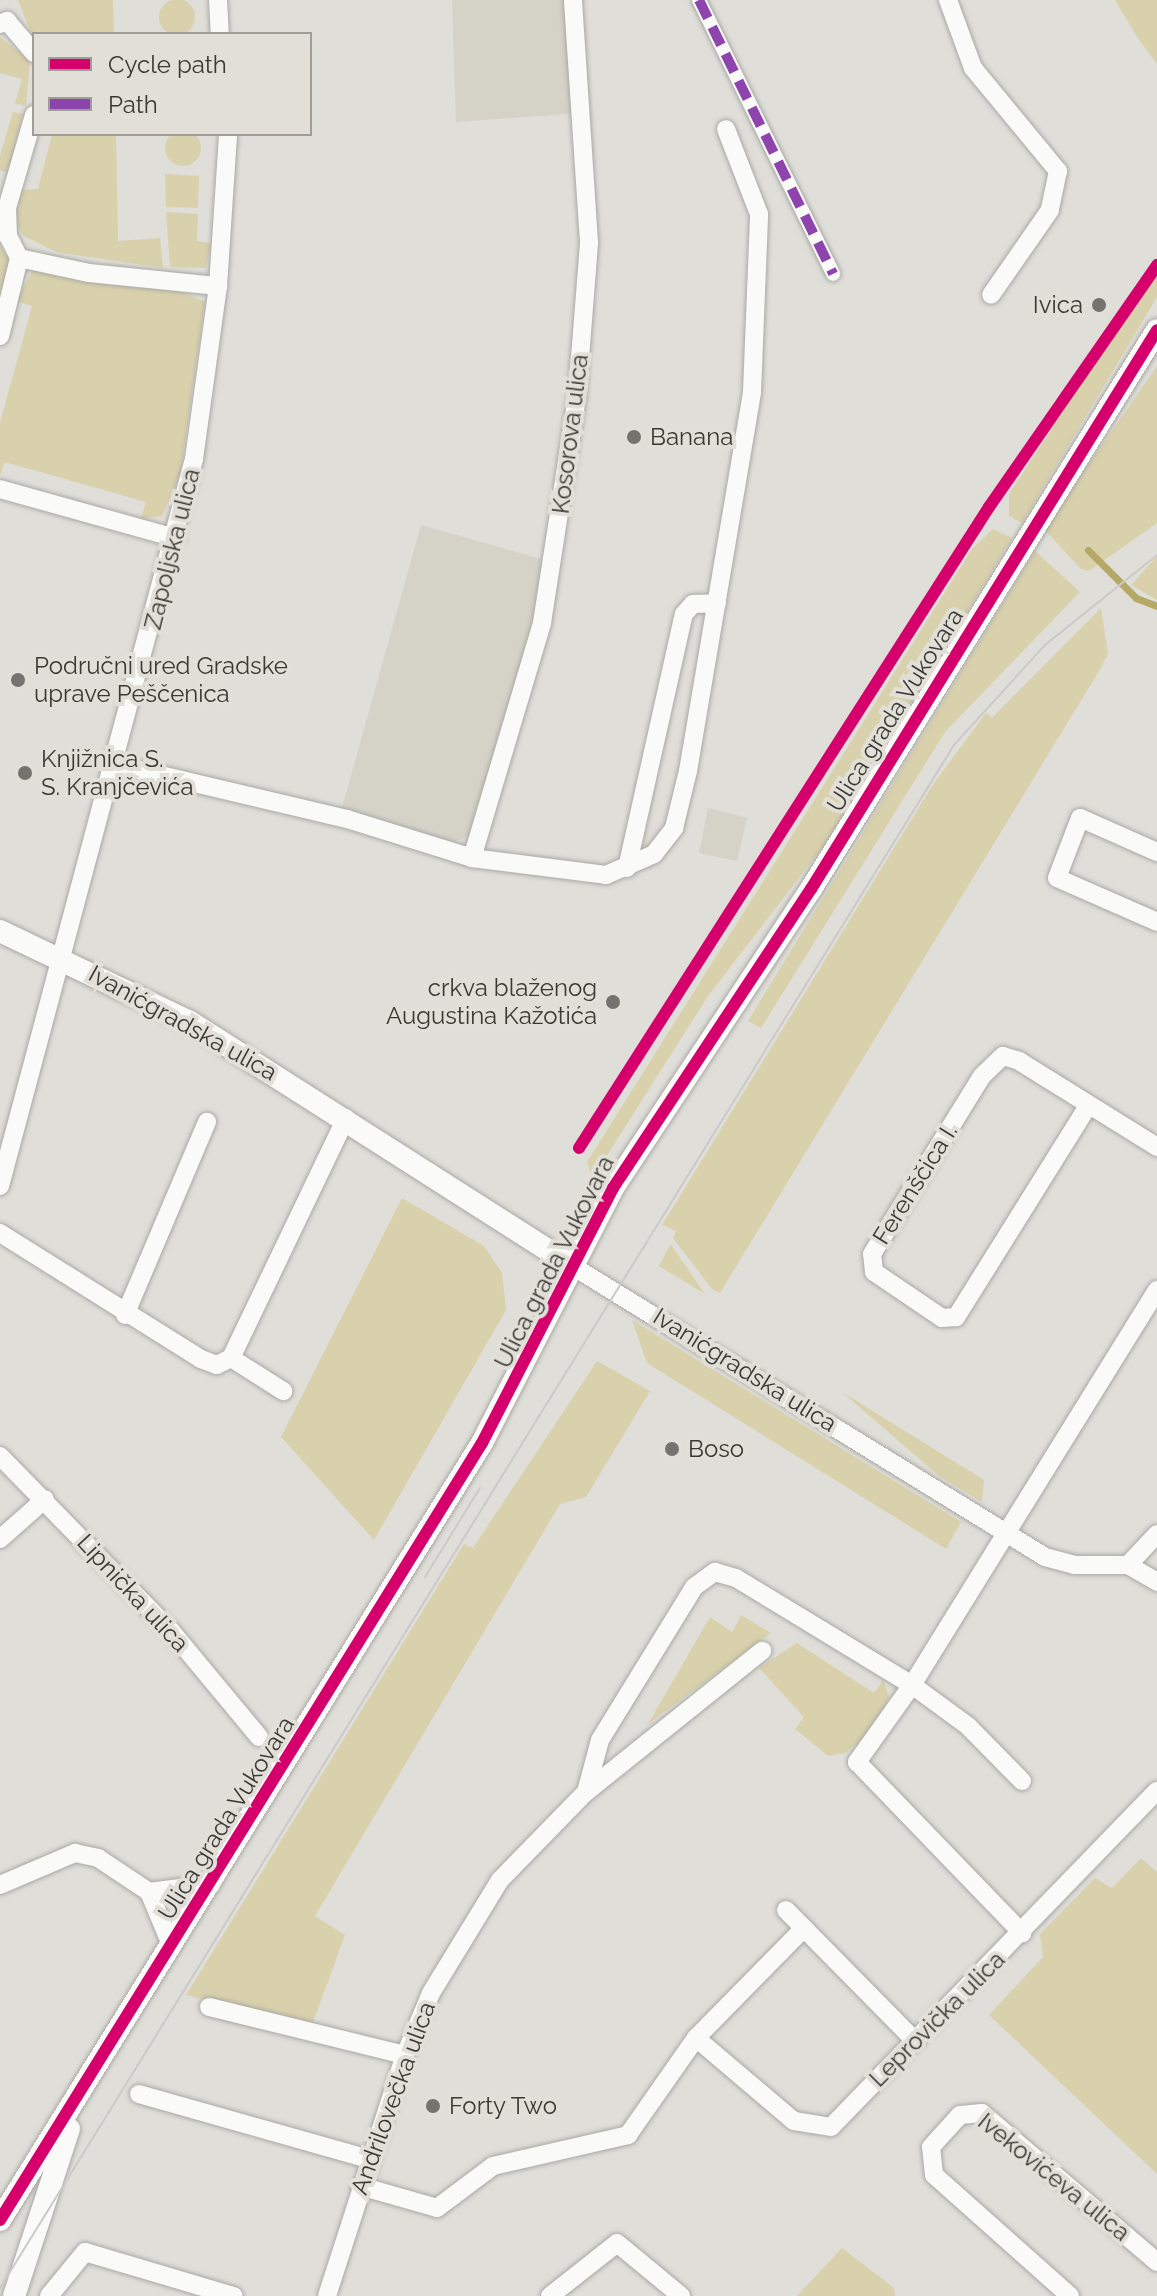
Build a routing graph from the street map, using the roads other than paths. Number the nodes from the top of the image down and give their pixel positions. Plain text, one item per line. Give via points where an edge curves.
1 (218, 0) edge
2 (573, 0) edge
3 (699, 0) edge
4 (948, 0) edge
5 (0, 24) edge
6 (220, 32) edge
7 (32, 51) edge
8 (32, 122) edge
9 (726, 129) dead end
10 (228, 136) edge
11 (19, 258) junction
12 (833, 274) dead end
13 (218, 286) junction
14 (991, 295) dead end
15 (1157, 330) edge
16 (0, 336) edge
17 (0, 489) edge
18 (175, 538) junction
19 (717, 603) junction
20 (114, 764) junction
21 (1157, 852) edge
22 (472, 858) junction
23 (627, 868) junction
24 (1157, 922) edge
25 (0, 931) edge
26 (60, 955) junction
27 (1088, 1106) junction
28 (346, 1118) junction
29 (207, 1122) dead end
30 (1157, 1147) edge
31 (0, 1186) edge
32 (0, 1233) edge
33 (574, 1267) junction
34 (1157, 1290) edge
35 (125, 1315) junction
36 (231, 1358) junction
37 (283, 1391) dead end
38 (0, 1456) edge
39 (45, 1499) junction
40 (1157, 1534) edge
41 (1007, 1535) junction
42 (0, 1539) edge
43 (1128, 1565) junction
44 (1157, 1582) edge
45 (762, 1651) dead end
46 (912, 1685) junction
47 (259, 1737) dead end
48 (1022, 1781) dead end
49 (1157, 1791) edge
50 (586, 1792) junction
51 (211, 1884) junction
52 (0, 1885) edge
53 (149, 1892) junction
54 (786, 1910) dead end
55 (804, 1928) junction
56 (1022, 1933) junction
57 (172, 1947) junction
58 (209, 2007) dead end
59 (696, 2038) junction
60 (914, 2040) junction
61 (405, 2055) junction
62 (89, 2084) junction
63 (139, 2094) dead end
64 (369, 2159) junction
65 (360, 2186) junction
66 (0, 2220) edge
67 (1157, 2262) edge
68 (196, 2292) edge
69 (14, 2296) edge
70 (49, 2296) edge
71 (234, 2296) edge
72 (327, 2296) edge
73 (550, 2296) edge
74 (681, 2296) edge
75 (1070, 2296) edge

1 - 6 street
2 - 22 street, Kosorova ulica via 589,242 577,396 542,623
3 - 12 street
4 - 14 street via 973,68 1058,171 1050,210
5 - 7 street via 7,21
8 - 11 street via 7,208 8,236
9 - 19 street via 759,214 760,297
10 - 13 street, Zapoljska ulica
11 - 13 street via 89,273
11 - 16 street
13 - 18 street, Zapoljska ulica
15 - 33 street, Ulica grada Vukovara via 811,889 613,1188
17 - 18 street
18 - 20 street, Zapoljska ulica
19 - 23 street via 674,828 654,854
19 - 23 street via 693,604 684,614
20 - 22 street via 347,819
20 - 26 street, Zapoljska ulica
21 - 24 street via 1080,818 1057,878
22 - 23 street via 606,875
25 - 26 street, Ivanićgradska ulica
26 - 28 street, Ivanićgradska ulica via 190,1022
26 - 31 street, Ivanićgradska ulica
27 - 27 street, Ferenščica I. via 1019,1061 993,1061 872,1254 874,1272 942,1318 956,1317
27 - 30 street, Ferenščica I.
28 - 33 street, Ivanićgradska ulica
28 - 36 street
29 - 35 street
32 - 35 street
33 - 41 street, Ivanićgradska ulica
33 - 51 street, Ulica grada Vukovara via 482,1443
34 - 41 street
35 - 36 street via 201,1359 217,1365
36 - 37 street
38 - 39 street, Lipnička ulica
39 - 42 street
39 - 47 street, Lipnička ulica via 171,1631
40 - 43 street
41 - 43 street, Ivanićgradska ulica via 1061,1564
41 - 46 street
43 - 44 street, Ivanićgradska ulica
45 - 50 street, Andrilovečka ulica
46 - 48 street via 968,1726
46 - 50 street via 736,1578 715,1572 694,1587 600,1740
46 - 56 street via 857,1762
49 - 56 street, Leprovička ulica
50 - 61 street, Andrilovečka ulica via 500,1880 431,1993
51 - 53 street
51 - 57 street, Ulica grada Vukovara
52 - 53 street via 75,1853 98,1858
53 - 57 street
54 - 55 street
55 - 59 street
55 - 60 street
56 - 60 street, Leprovička ulica
57 - 62 street, Ulica grada Vukovara
58 - 61 street
59 - 60 street, Leprovička ulica via 794,2121 815,2129 831,2127
59 - 65 street via 620,2139 493,2166 437,2208
61 - 64 street, Andrilovečka ulica
62 - 66 street, Ulica grada Vukovara
62 - 69 street, Ulica grada Vukovara
63 - 64 street
64 - 65 street, Andrilovečka ulica
65 - 72 street, Andrilovečka ulica
67 - 75 street, Ivekovićeva ulica via 982,2113 960,2115 931,2147 934,2175
68 - 70 street via 80,2252
68 - 71 street
73 - 74 street via 610,2244 626,2247

